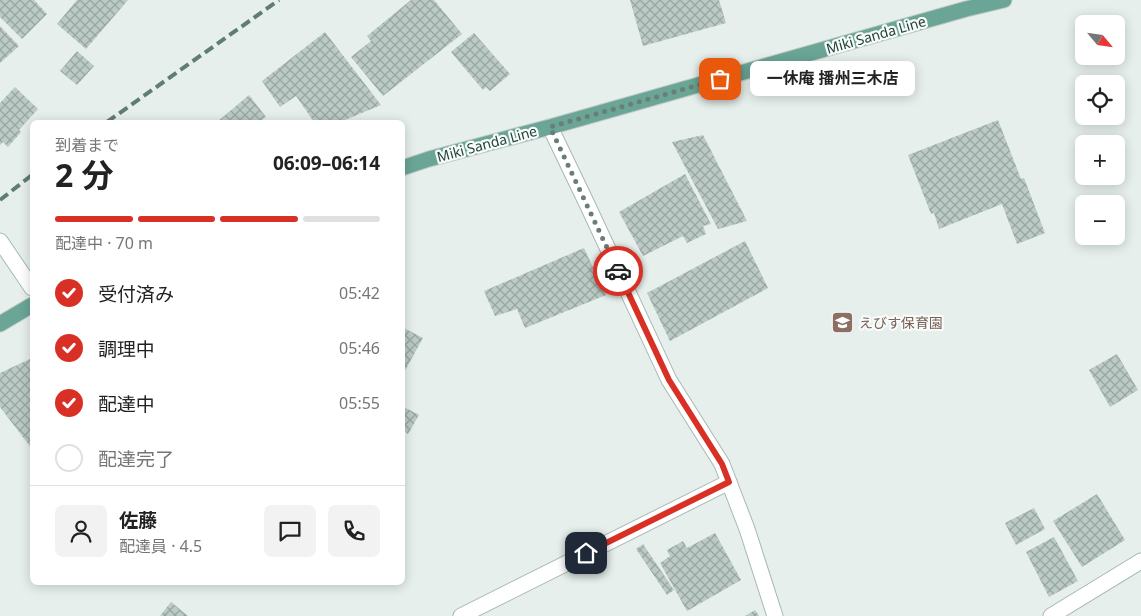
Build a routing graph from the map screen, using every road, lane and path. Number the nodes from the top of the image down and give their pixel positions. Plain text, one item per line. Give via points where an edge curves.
1 (1004, 0) edge
2 (550, 127) junction
3 (405, 167) edge
4 (0, 241) edge
5 (30, 285) edge
6 (30, 306) edge
7 (0, 324) edge
8 (729, 482) junction
9 (1141, 561) edge
10 (461, 616) edge
11 (775, 616) edge
12 (1051, 616) edge

1 - 2 main road, Miki Sanda Line
2 - 3 main road, Miki Sanda Line
2 - 8 street via 669,380 722,464
4 - 5 street
6 - 7 main road
8 - 10 street
8 - 11 street
9 - 12 street

